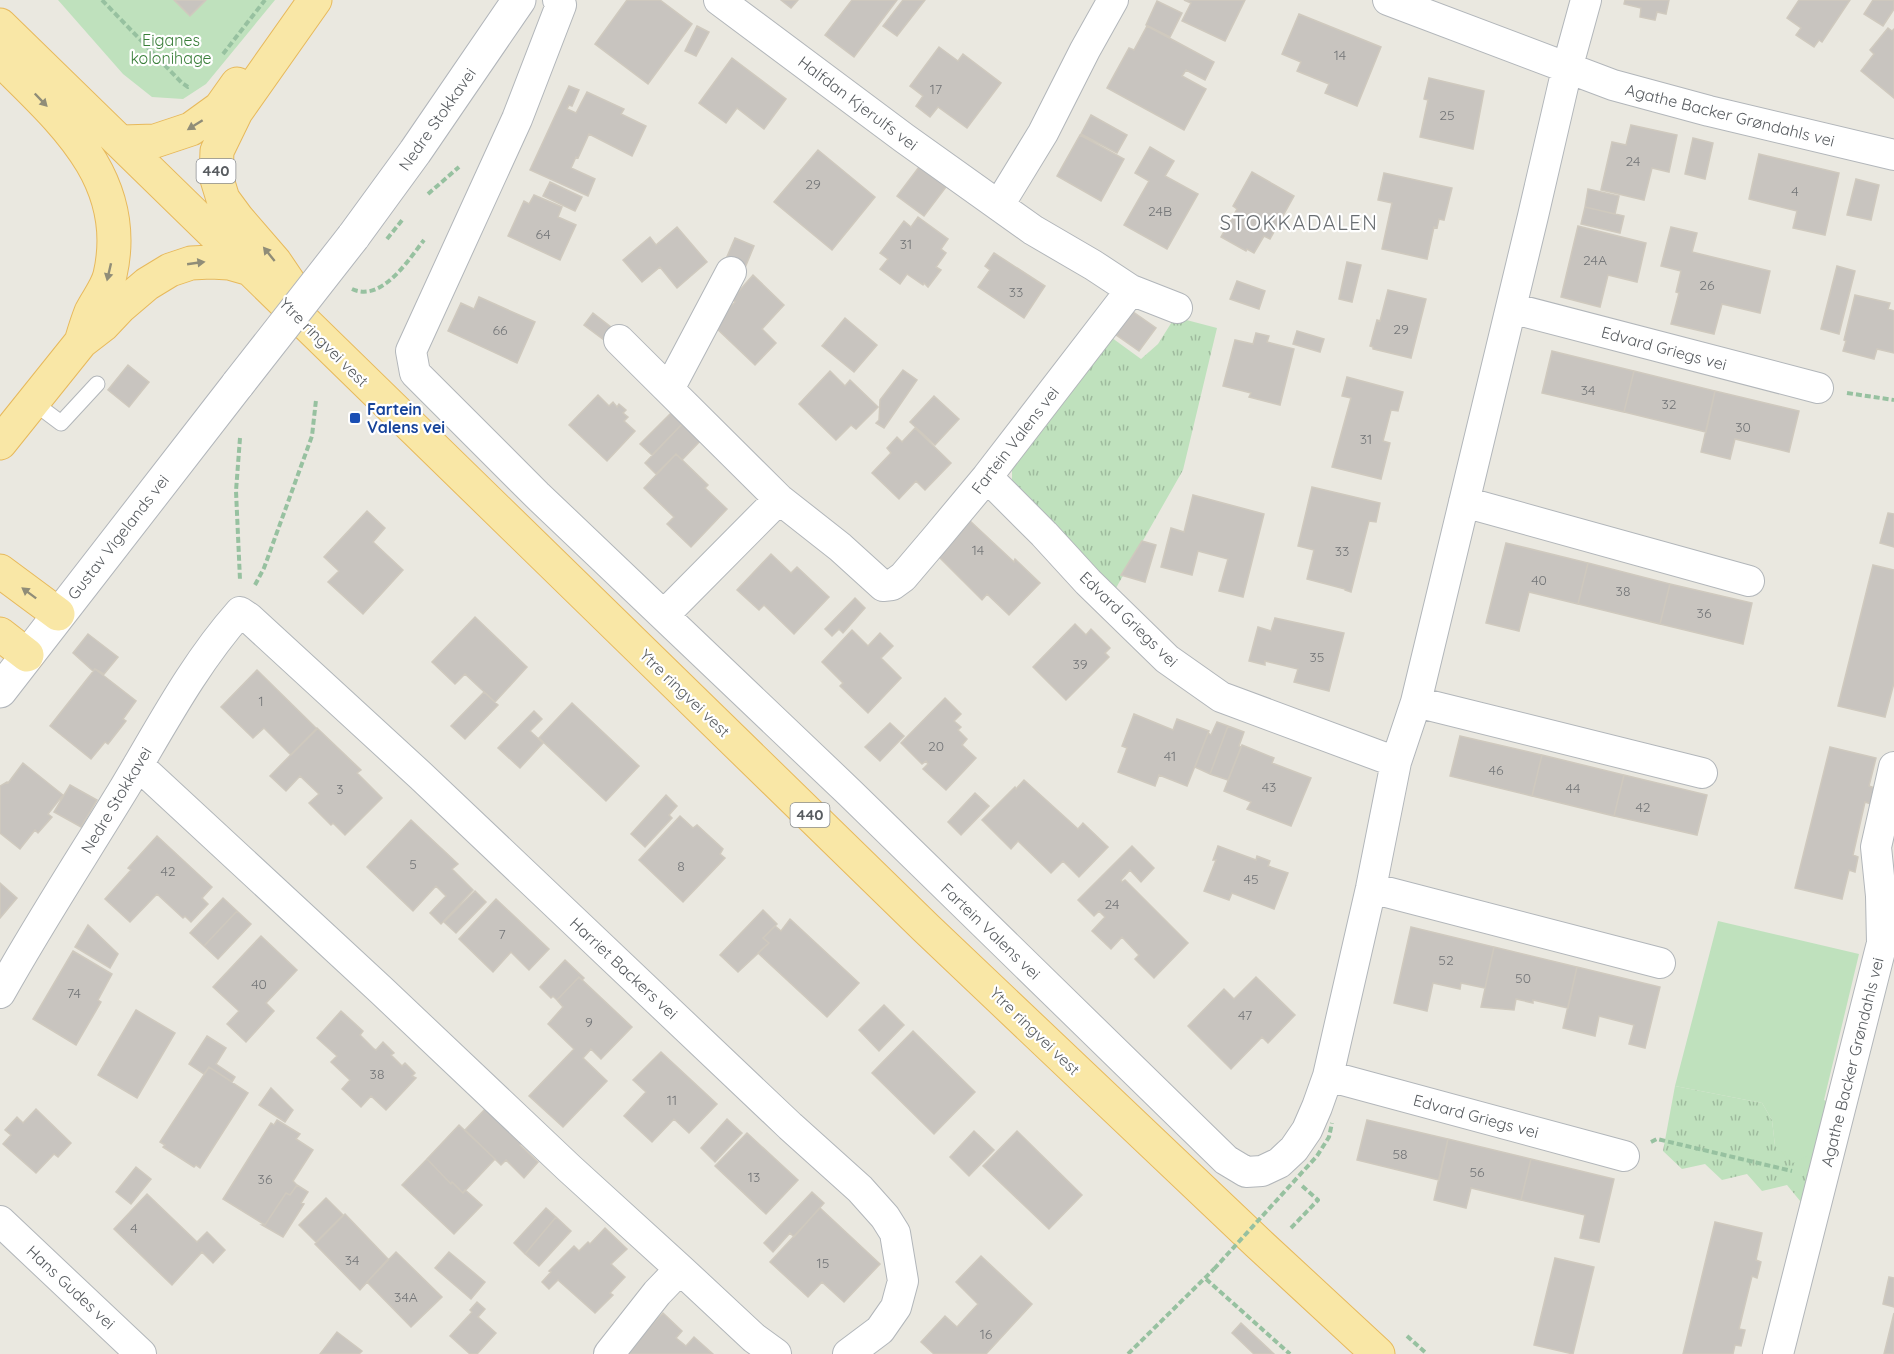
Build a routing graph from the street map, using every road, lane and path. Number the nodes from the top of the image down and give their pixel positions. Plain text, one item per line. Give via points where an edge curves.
1 (102, 0) edge
2 (265, 0) edge
3 (298, 0) edge
4 (315, 0) edge
5 (519, 0) edge
6 (558, 0) edge
7 (719, 0) edge
8 (1113, 0) edge
9 (1388, 0) edge
10 (1586, 0) edge
11 (0, 25) edge
12 (0, 58) edge
13 (216, 62) dead end
14 (1567, 69) junction
15 (195, 85) dead end
16 (122, 142) junction
17 (1894, 155) edge
18 (999, 205) junction
19 (250, 269) junction
20 (731, 272) dead end
21 (1131, 290) junction
22 (1177, 308) dead end
23 (1511, 308) junction
24 (321, 340) junction
25 (619, 340) dead end
26 (81, 342) junction
27 (97, 384) dead end
28 (238, 384) joint
29 (1818, 388) joint
30 (669, 389) junction
31 (316, 400) dead end
32 (1894, 400) edge
33 (33, 402) junction
34 (241, 432) dead end
35 (0, 443) edge
36 (987, 477) junction
37 (779, 499) junction
38 (1464, 502) junction
39 (0, 571) edge
40 (1749, 581) dead end
41 (240, 612) junction
42 (58, 614) junction
43 (664, 615) junction
44 (0, 634) edge
45 (27, 655) junction
46 (0, 691) edge
47 (1416, 702) junction
48 (1396, 762) junction
49 (138, 765) junction
50 (1894, 767) edge
51 (1702, 773) dead end
52 (1371, 888) junction
53 (1887, 895) edge
54 (1660, 963) dead end
55 (0, 993) edge
56 (1328, 1076) junction
57 (1324, 1115) junction
58 (1624, 1156) joint
59 (1822, 1178) junction
60 (1295, 1180) junction
61 (0, 1221) edge
62 (1291, 1229) dead end
63 (681, 1269) junction
64 (1205, 1279) junction
65 (141, 1354) edge
66 (609, 1354) edge
67 (776, 1354) edge
68 (848, 1354) edge
69 (1128, 1354) edge
70 (1290, 1354) edge
71 (1378, 1354) edge
72 (1778, 1354) edge

1 - 15 path via 182,83 188,87
2 - 13 path
3 -> 16 main road via 220,108 191,129 155,141
24 -> 4 main road, 440 via 291,284 223,199 216,176 217,151 236,112
5 - 28 main road, Nedre Stokkavei, bridge via 353,237
6 - 43 street, Fartein Valens vei via 561,5 517,119 411,351 415,373
7 - 18 street, Halfdan Kjerulfs vei
8 - 18 street
9 - 14 street, Agathe Backer Grøndahls vei
10 - 14 street
11 - 16 main road, Ytre ringvei vest / 440
12 -> 26 main road via 73,134 106,188 114,242 109,277
14 - 17 street, Agathe Backer Grøndahls vei via 1708,111
14 - 23 street
16 - 19 main road, Ytre ringvei vest / 440
18 - 21 street, Halfdan Kjerulfs vei
19 - 24 main road, Ytre ringvei vest / 440
26 -> 19 main road via 147,284 170,270 211,262
20 - 30 street
21 - 22 street, Halfdan Kjerulfs vei
21 - 36 street, Fartein Valens vei
23 - 29 street, Edvard Griegs vei
23 - 38 street
24 - 71 main road, Ytre ringvei vest / 440 via 926,927
25 - 30 street, Fartein Valens vei
26 - 33 main road
27 - 33 lane via 61,423
28 - 42 main road, Gustav Vigelands vei
29 - 32 path
30 - 37 street, Fartein Valens vei
31 - 41 path via 312,436 295,486 264,568
33 - 35 main road
34 - 41 path via 236,491
36 - 37 street, Fartein Valens vei via 903,577 883,586
36 - 48 street, Edvard Griegs vei via 1167,659 1221,697
37 - 43 street
38 - 40 street
38 - 47 street
42 -> 39 main road
41 - 49 street, Nedre Stokkavei via 208,650
41 - 68 street, Harriet Backers vei via 421,776 860,1189 885,1218 895,1233 903,1281 896,1307 880,1330
42 - 45 main road, Gustav Vigelands vei
43 - 57 street, Fartein Valens vei via 1226,1160 1246,1172 1262,1171 1280,1163
44 - 45 main road
45 - 46 main road, Gustav Vigelands vei
47 - 48 street
47 - 51 street
48 - 52 street
49 - 55 street, Nedre Stokkavei
49 - 63 street
50 - 53 street, Agathe Backer Grøndahls vei via 1876,847
52 - 54 street
52 - 56 street
53 - 59 street, Agathe Backer Grøndahls vei via 1882,943
56 - 57 street
56 - 58 street, Edvard Griegs vei
57 - 60 path, bridge via 1329,1137
58 - 59 path via 1657,1139
59 - 72 street, Agathe Backer Grøndahls vei
60 - 62 path via 1318,1200
60 - 64 path, bridge
61 - 65 street, Hans Gudes vei
63 - 66 street
63 - 67 street
64 - 69 path
64 - 70 path

